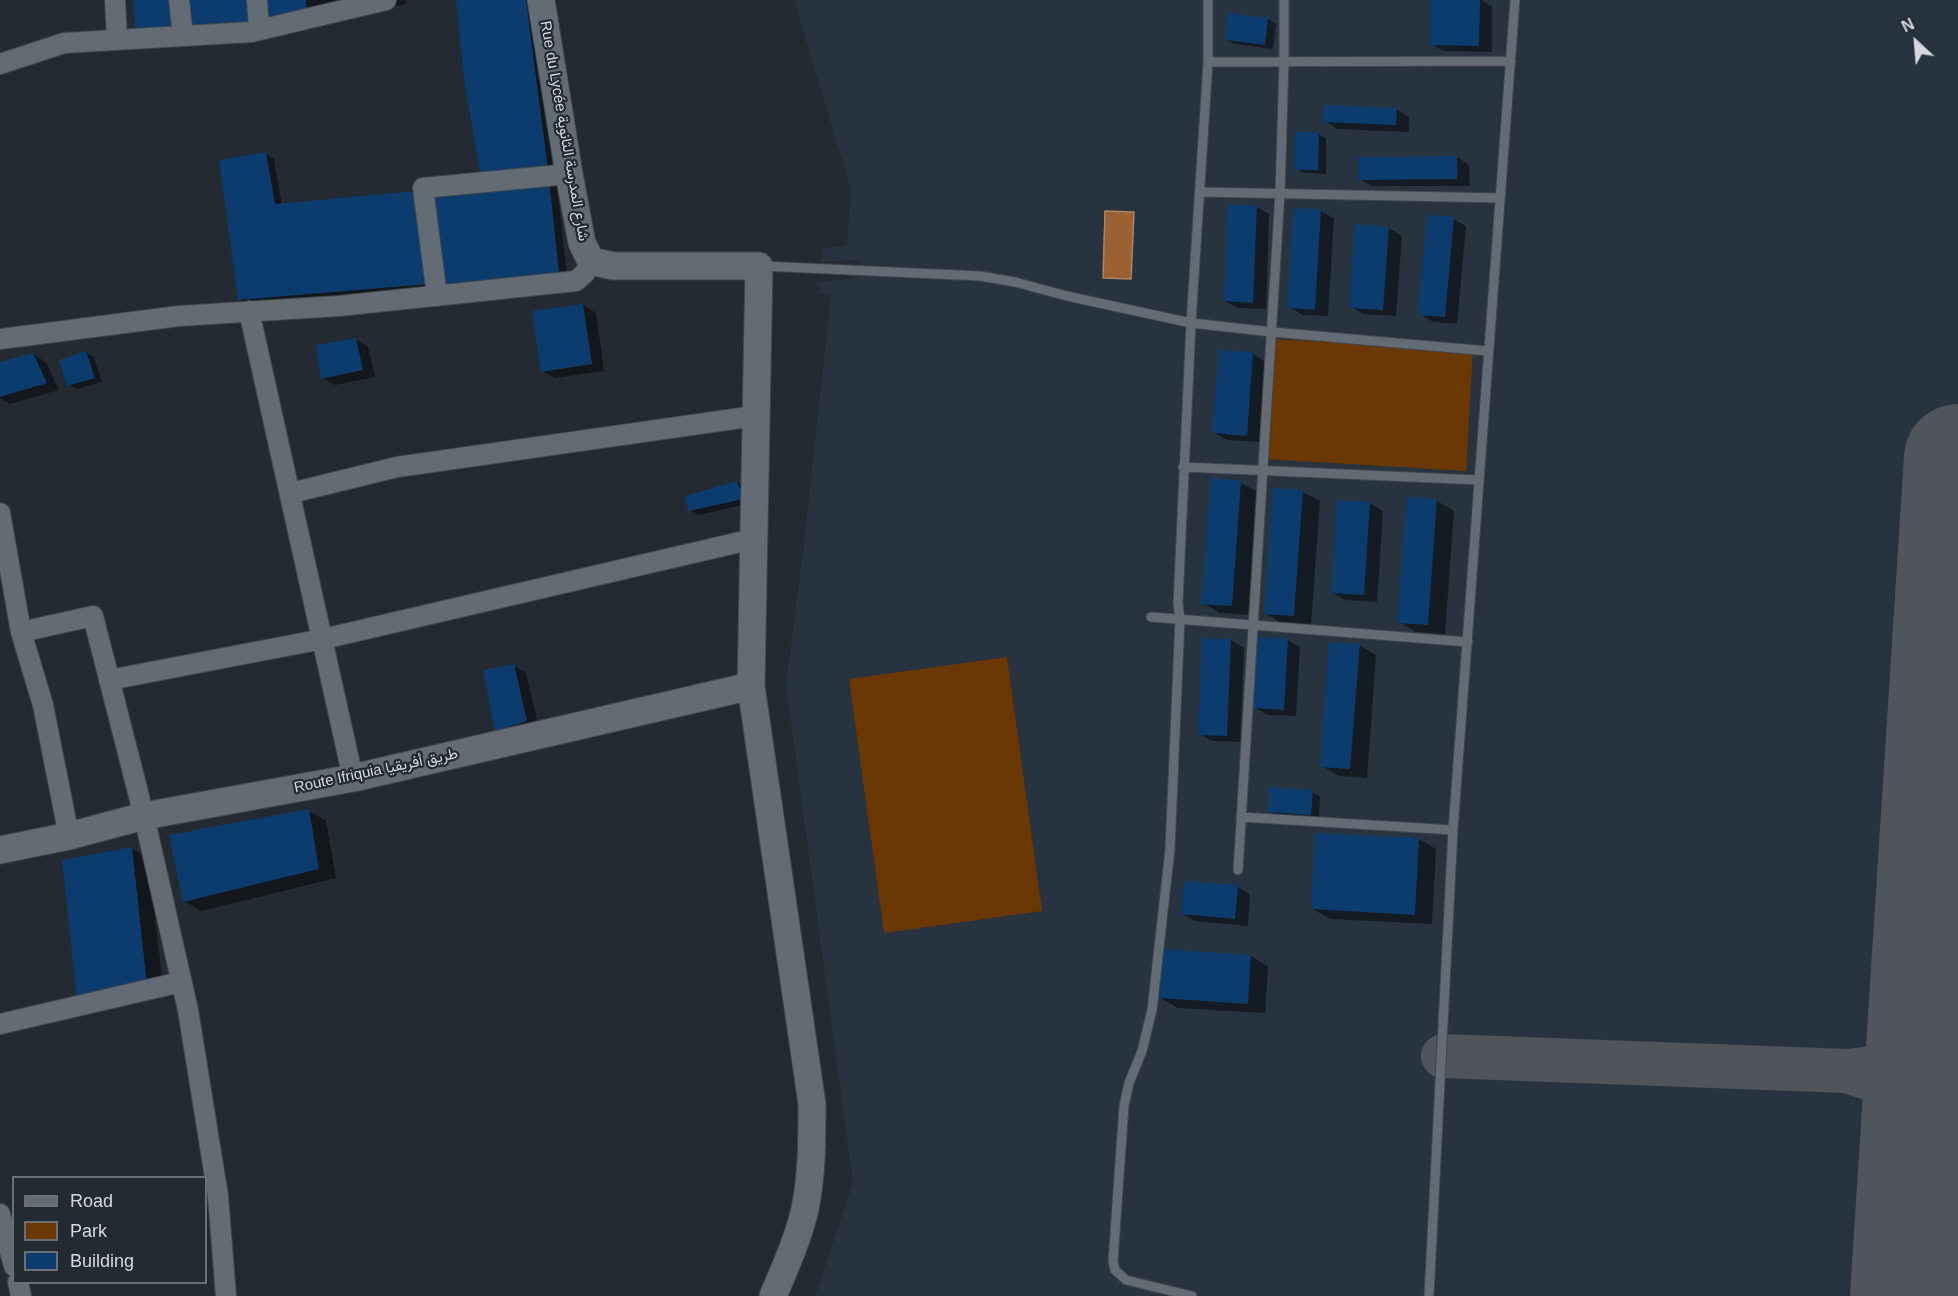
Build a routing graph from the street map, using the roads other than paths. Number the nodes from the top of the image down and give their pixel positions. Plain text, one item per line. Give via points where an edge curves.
1 (115, 0) edge
2 (179, 0) edge
3 (257, 0) edge
4 (386, 0) edge
5 (541, 0) edge
6 (1208, 0) edge
7 (1284, 0) edge
8 (1515, 0) edge
9 (312, 9) edge
10 (259, 30) junction
11 (183, 36) junction
12 (117, 40) junction
13 (1510, 61) junction
14 (1208, 62) junction
15 (1284, 62) junction
16 (0, 64) edge
17 (569, 174) junction
18 (1200, 192) junction
19 (1280, 193) junction
20 (1500, 198) junction
21 (591, 261) junction
22 (759, 266) junction
23 (437, 296) junction
24 (249, 311) junction
25 (1191, 323) junction
26 (1272, 332) junction
27 (0, 339) edge
28 (1488, 351) junction
29 (755, 416) junction
30 (1183, 467) junction
31 (1263, 470) junction
32 (1479, 480) junction
33 (291, 493) junction
34 (0, 513) edge
35 (753, 539) junction
36 (1151, 617) dead end
37 (1180, 619) junction
38 (1253, 625) junction
39 (21, 632) junction
40 (323, 639) junction
41 (1468, 642) junction
42 (109, 680) junction
43 (751, 686) junction
44 (353, 778) junction
45 (144, 816) junction
46 (1241, 817) junction
47 (1453, 830) junction
48 (69, 836) junction
49 (0, 850) edge
50 (1238, 870) dead end
51 (181, 982) junction
52 (0, 1024) edge
53 (0, 1214) edge
54 (12, 1259) edge
55 (226, 1296) edge
56 (773, 1296) edge
57 (1192, 1296) edge
58 (1429, 1296) edge

1 - 12 street
2 - 11 street
3 - 10 street
4 - 9 street
5 - 17 street, Rue du Lycée شارع المدرسة الثانوية
6 - 14 lane
7 - 15 lane
8 - 13 lane
9 - 10 street
10 - 11 street
11 - 12 street
12 - 16 street via 64,43
13 - 15 lane
13 - 20 lane
14 - 15 lane
14 - 18 lane
15 - 19 lane
17 - 21 street, Rue du Lycée شارع المدرسة الثانوية via 582,243
17 - 23 street via 423,188
18 - 19 lane
18 - 25 lane
19 - 20 lane
19 - 26 lane
20 - 28 lane
21 - 22 street via 613,266
21 - 23 street via 576,281
22 - 25 lane via 980,276
22 - 29 street
23 - 24 street
24 - 27 street via 178,315
24 - 33 street
25 - 26 lane
25 - 30 lane
26 - 28 lane
26 - 31 lane
28 - 32 lane
29 - 33 street via 397,467
29 - 35 street
30 - 31 lane
30 - 37 lane
31 - 32 lane
31 - 38 lane
32 - 41 lane
33 - 40 street
34 - 39 street
35 - 40 street
35 - 43 street
36 - 37 lane
37 - 38 lane
37 - 57 lane via 1169,861 1152,1010 1124,1106 1113,1261 1115,1270 1126,1280
38 - 41 lane
38 - 46 lane
39 - 42 street via 93,616
39 - 48 street via 43,705
40 - 42 street
40 - 44 street
41 - 47 lane
42 - 45 street
43 - 44 street, Route Ifriquia طريق أفريقيا
43 - 56 street via 812,1104 812,1151 805,1209
44 - 45 street, Route Ifriquia طريق أفريقيا
45 - 48 street, Route Ifriquia طريق أفريقيا
45 - 51 street
46 - 47 lane
46 - 50 lane
47 - 58 lane
48 - 49 street, Route Ifriquia طريق أفريقيا
51 - 52 street
51 - 55 street via 218,1196
53 - 54 street

